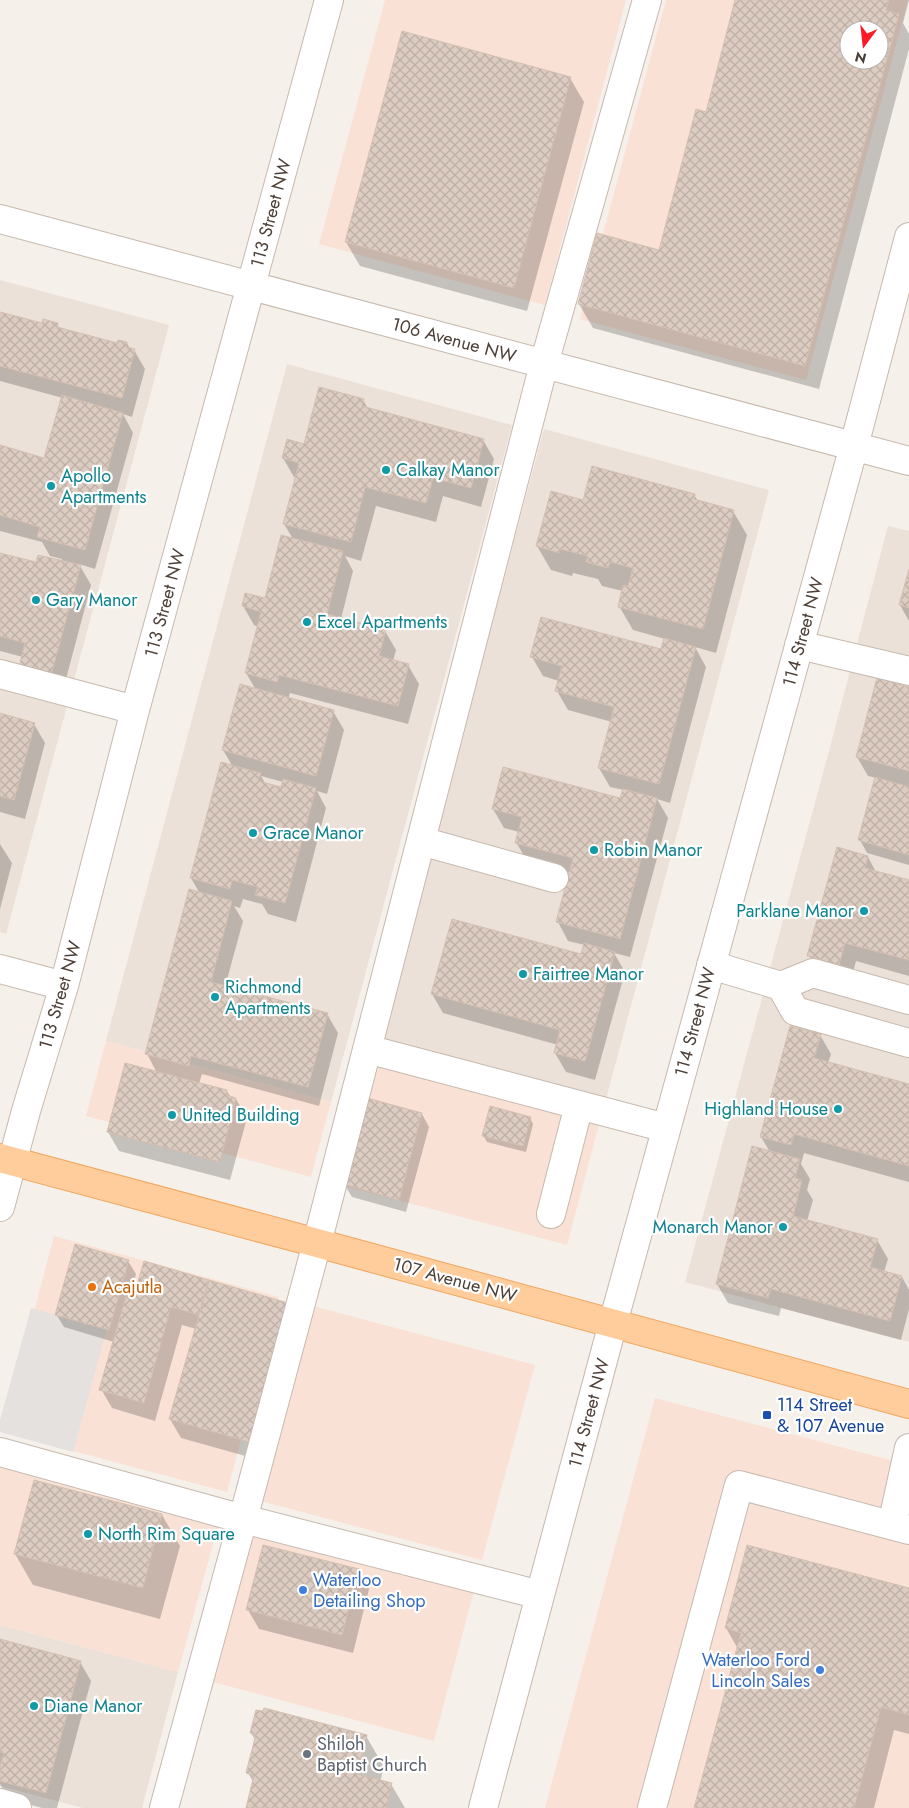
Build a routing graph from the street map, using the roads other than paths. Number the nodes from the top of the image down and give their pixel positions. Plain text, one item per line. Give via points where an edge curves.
1 (329, 0) edge
2 (647, 0) edge
3 (0, 219) edge
4 (909, 237) edge
5 (251, 286) junction
6 (544, 364) junction
7 (854, 446) junction
8 (909, 460) edge
9 (799, 645) junction
10 (909, 671) edge
11 (0, 674) edge
12 (135, 710) junction
13 (421, 841) junction
14 (554, 878) dead end
15 (711, 965) junction
16 (0, 969) edge
17 (64, 986) junction
18 (781, 986) junction
19 (909, 1000) edge
20 (909, 1043) edge
21 (367, 1049) junction
22 (579, 1105) junction
23 (666, 1128) junction
24 (6, 1160) edge
25 (0, 1207) edge
26 (551, 1214) dead end
27 (317, 1243) junction
28 (612, 1324) junction
29 (909, 1404) edge
30 (909, 1448) edge
31 (0, 1452) edge
32 (243, 1519) junction
33 (900, 1528) edge
34 (540, 1595) junction
35 (0, 1804) edge
36 (17, 1808) edge
37 (164, 1808) edge
38 (483, 1808) edge
39 (652, 1808) edge

1 - 5 street, 113 Street NW
2 - 6 street
3 - 5 street, 106 Avenue NW
4 - 7 street, 114 Street NW
5 - 6 street, 106 Avenue NW
5 - 12 street, 113 Street NW
6 - 7 street, 106 Avenue NW
6 - 13 street
7 - 8 street, 106 Avenue NW
7 - 9 street, 114 Street NW
9 - 10 street
9 - 15 street, 114 Street NW
11 - 12 street
12 - 17 street, 113 Street NW
13 - 14 street
13 - 21 street
15 - 18 street
15 - 23 street, 114 Street NW
16 - 17 street
17 - 24 street, 113 Street NW
18 - 19 street via 813,973
18 - 20 street via 795,1010
21 - 22 street
21 - 27 street
22 - 23 street
22 - 26 street
23 - 28 street, 114 Street NW
24 - 25 street, 113 Street NW
24 - 27 main road, 107 Avenue NW
27 - 28 main road, 107 Avenue NW
27 - 32 street
28 - 29 main road, 107 Avenue NW
28 - 34 street, 114 Street NW
30 - 33 street
31 - 32 street via 31,1449
32 - 34 street
32 - 37 street
33 - 39 street via 739,1485
34 - 38 street, 114 Street NW
35 - 36 street

